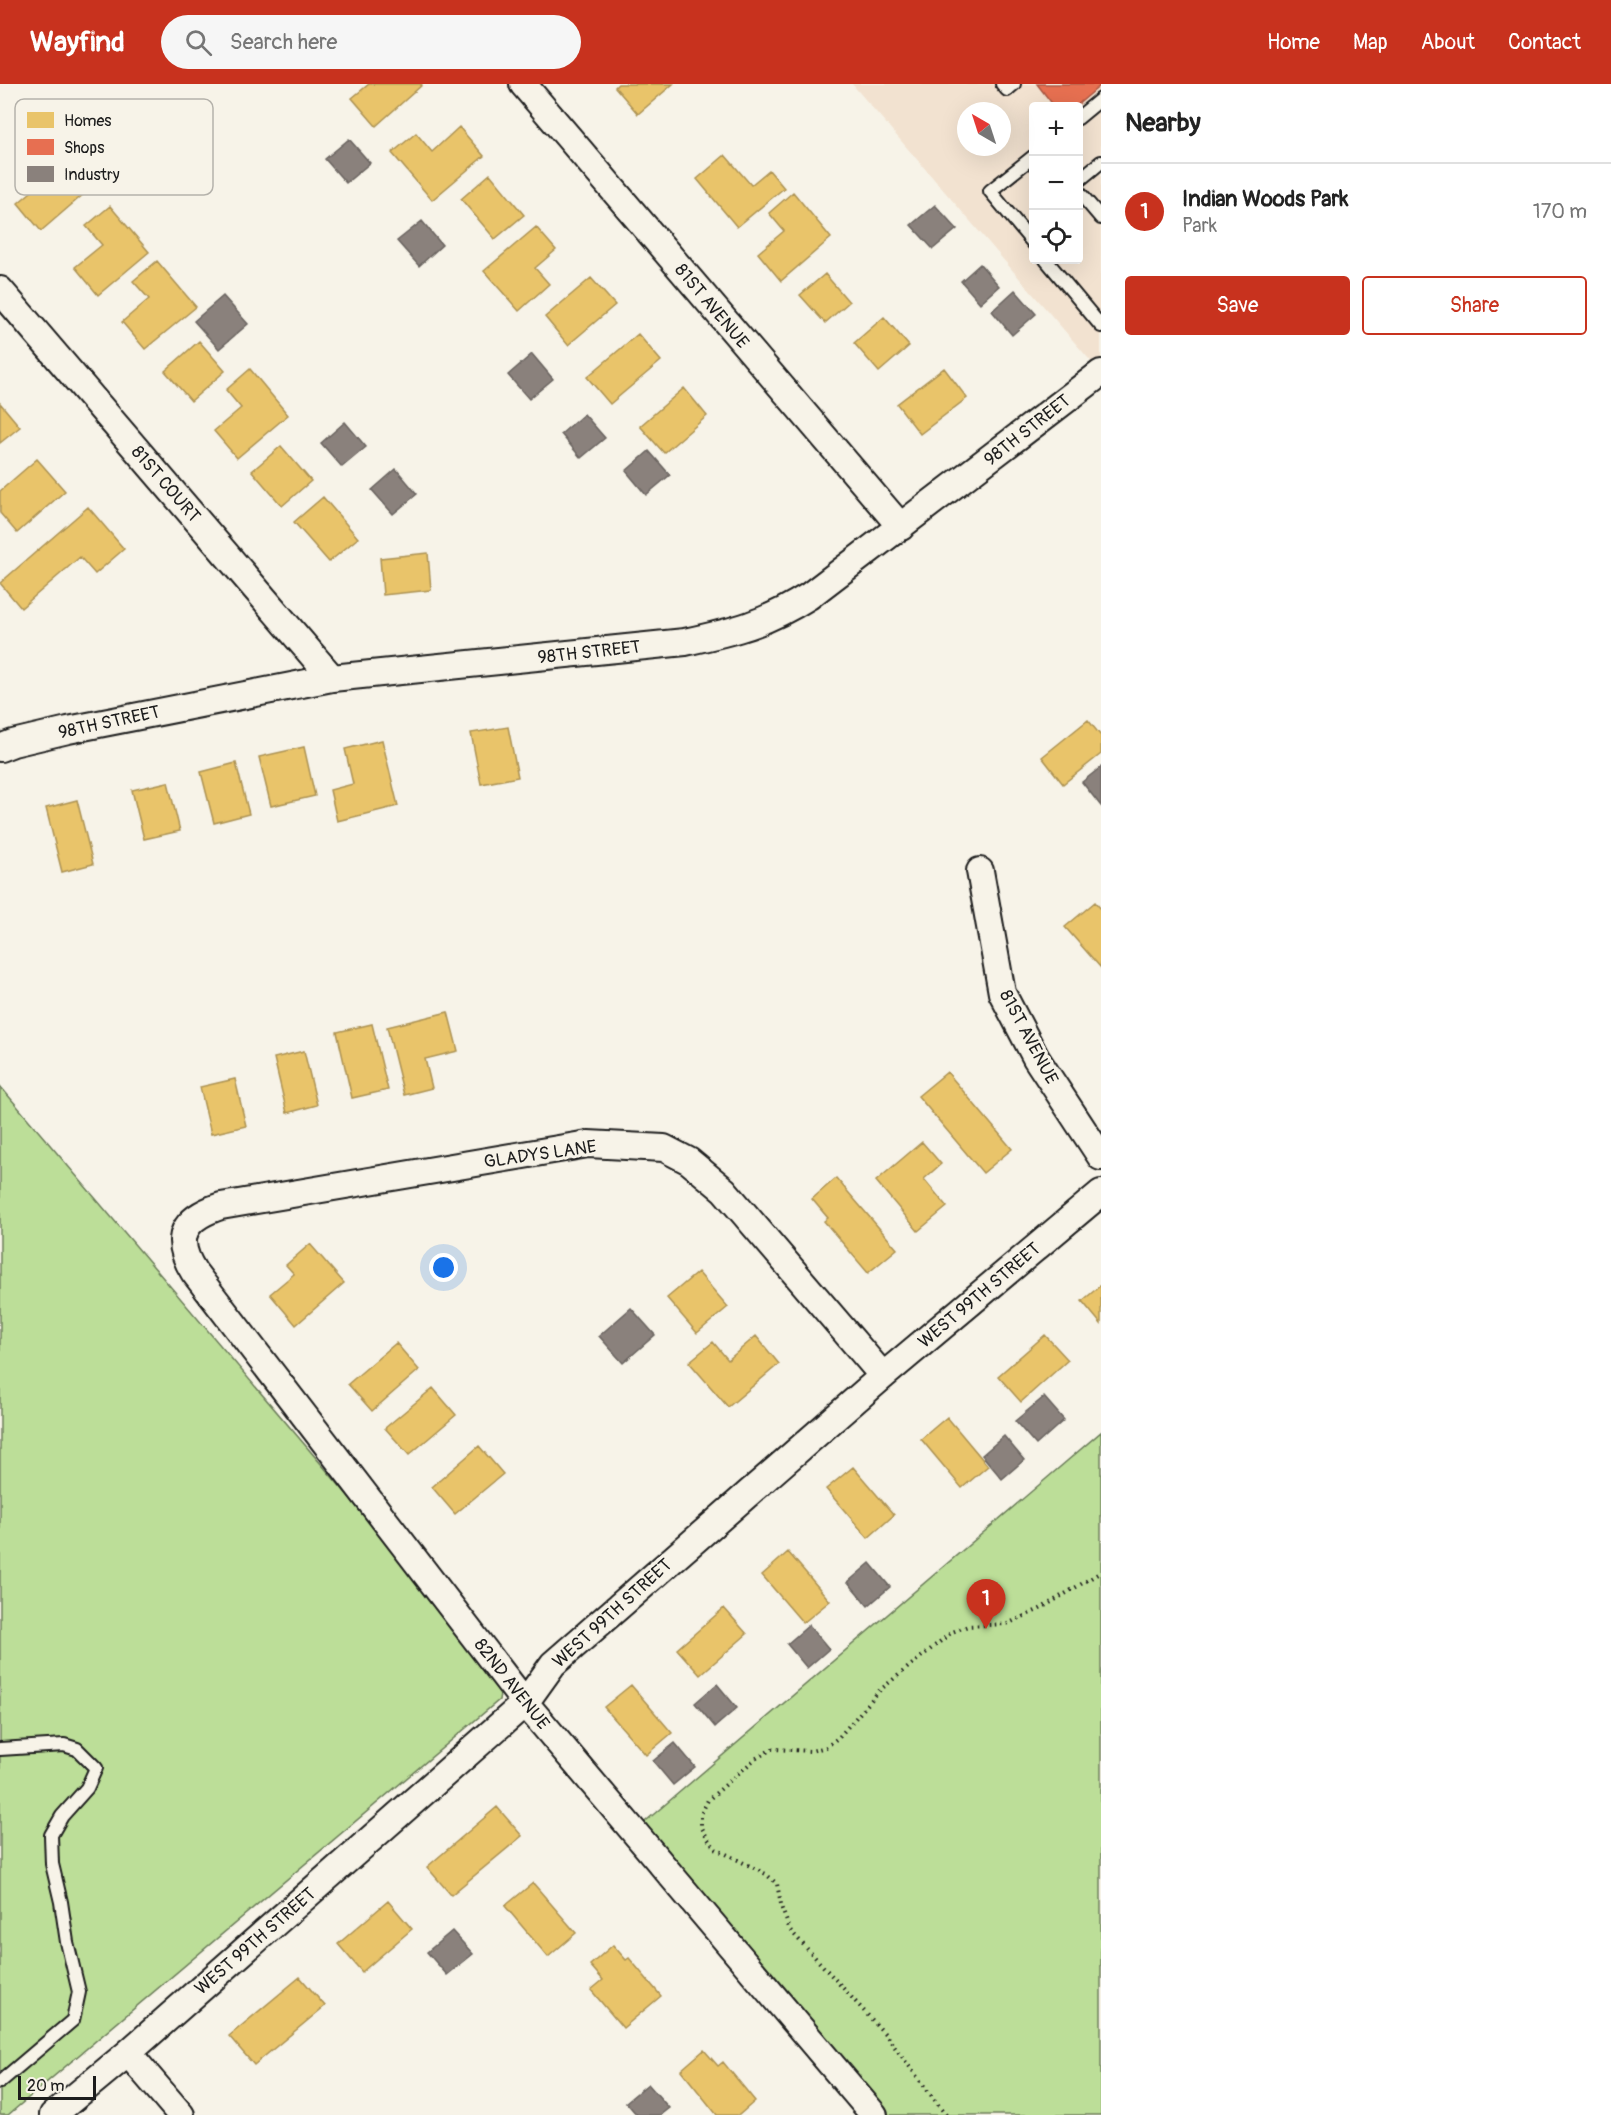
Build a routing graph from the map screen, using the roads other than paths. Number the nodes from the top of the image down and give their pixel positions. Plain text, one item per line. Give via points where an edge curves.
1 (523, 84) edge
2 (1002, 84) edge
3 (1014, 84) edge
4 (1101, 99) edge
5 (1083, 114) edge
6 (1029, 160) edge
7 (1101, 162) edge
8 (1083, 177) edge
9 (1083, 197) edge
10 (1101, 219) edge
11 (1029, 238) edge
12 (1049, 264) edge
13 (0, 290) edge
14 (1101, 326) edge
15 (1101, 373) edge
16 (901, 527) junction
17 (332, 678) junction
18 (0, 748) edge
19 (980, 871) dead end
20 (1101, 1157) edge
21 (1101, 1193) edge
22 (184, 1232) joint
23 (883, 1376) junction
24 (525, 1703) junction
25 (0, 1749) edge
26 (128, 2053) junction
27 (0, 2082) edge
28 (53, 2115) edge
29 (181, 2115) edge
30 (874, 2115) edge

1 - 16 street, 81ST AVENUE
2 - 3 lane via 1007,90
4 - 5 lane
6 - 11 lane via 990,191
7 - 8 lane
9 - 10 lane
12 - 14 lane
13 - 17 street, 81ST COURT
15 - 16 street, 98TH STREET
16 - 17 street, 98TH STREET via 801,602 736,631 685,642
17 - 18 street, 98TH STREET via 68,730
19 - 20 street, 81ST AVENUE via 1002,993 1036,1058
21 - 23 street, WEST 99TH STREET
22 - 23 street, GLADYS LANE via 194,1218 221,1206 588,1144 664,1148 690,1161 724,1190
22 - 24 street, 82ND AVENUE via 185,1258 194,1272
23 - 24 street, WEST 99TH STREET via 553,1664
24 - 26 street, WEST 99TH STREET
24 - 30 street, 82ND AVENUE
25 - 27 lane via 64,1745 77,1749 96,1768 87,1788 51,1835 52,1864 79,1992 73,2020
26 - 28 street, WEST 99TH STREET
26 - 29 street

